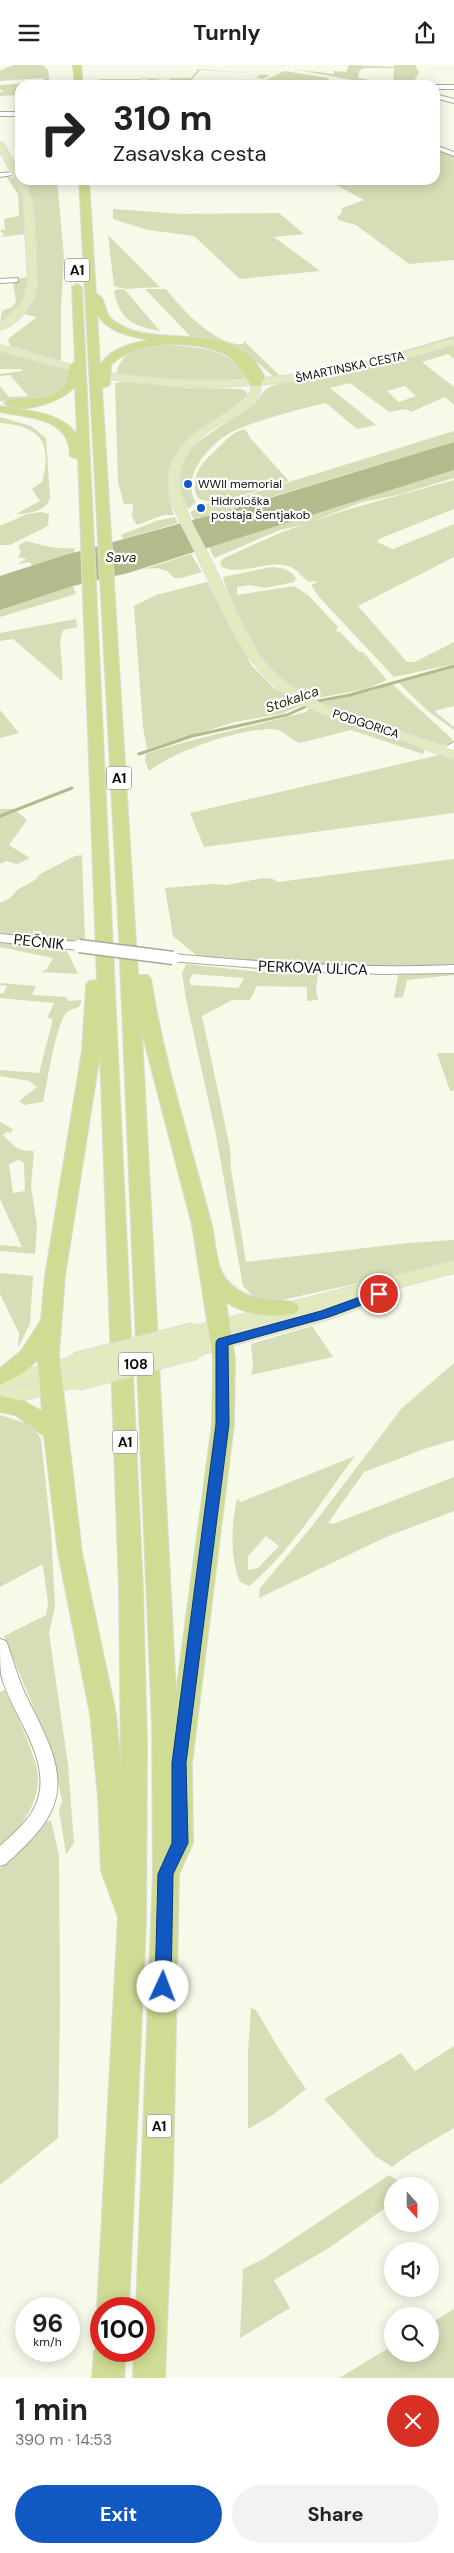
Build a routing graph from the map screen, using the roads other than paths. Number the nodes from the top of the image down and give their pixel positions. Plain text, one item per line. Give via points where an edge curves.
1 (77, 65) edge
2 (78, 80) edge
3 (440, 87) edge
4 (454, 87) edge
5 (440, 97) edge
6 (454, 101) edge
7 (0, 114) edge
8 (15, 114) edge
9 (445, 143) dead end
10 (0, 144) edge
11 (440, 144) edge
12 (440, 147) edge
13 (454, 154) edge
14 (15, 172) edge
15 (15, 174) edge
16 (0, 175) edge
17 (21, 185) edge
18 (84, 185) edge
19 (77, 279) dead end
20 (15, 280) dead end
21 (0, 281) edge
22 (91, 291) junction
23 (0, 327) edge
24 (454, 342) edge
25 (0, 348) edge
26 (80, 361) junction
27 (69, 367) dead end
28 (109, 376) dead end
29 (256, 384) junction
30 (97, 395) junction
31 (0, 403) edge
32 (0, 409) edge
33 (86, 489) junction
34 (451, 750) edge
35 (128, 937) junction
36 (0, 938) edge
37 (172, 958) joint
38 (106, 963) junction
39 (454, 969) edge
40 (454, 1267) edge
41 (429, 1274) junction
42 (212, 1276) junction
43 (289, 1308) junction
44 (51, 1310) junction
45 (221, 1334) junction
46 (0, 1377) edge
47 (50, 1378) junction
48 (0, 1383) edge
49 (0, 1399) edge
50 (0, 1404) edge
51 (55, 1433) junction
52 (0, 1646) edge
53 (0, 1859) edge
54 (166, 1874) junction
55 (132, 1922) junction
56 (114, 2297) edge
57 (109, 2362) edge
58 (108, 2378) edge
59 (149, 2378) edge

1 - 2 highway
3 - 4 street
5 - 6 street
7 - 8 street
9 - 11 street
10 - 14 main road
12 - 13 street
15 - 16 street
17 - 23 main road via 28,201 33,289 23,309
18 - 22 highway, A1
19 - 26 highway, A1
20 - 21 street
22 - 29 highway via 98,299 102,315 115,326 144,336 198,341 240,353 259,377
22 - 30 highway, A1
24 - 29 main road, ŠMARTINSKA CESTA via 338,373
25 - 27 main road
26 - 31 highway via 74,369 71,385 61,393 30,403
26 - 33 highway, A1
28 - 29 main road, ŠMARTINSKA CESTA via 183,385
29 - 30 highway via 241,362 224,351 194,344 158,343 128,348 114,355 106,365 102,390
29 - 34 main road, PODGORICA via 256,392 248,402 203,430 180,457 173,479 179,507 261,667 281,686 320,708
30 - 35 highway, A1
32 - 33 highway via 45,418 70,432 75,442 78,480
33 - 38 highway, A1
35 - 42 highway via 138,949 152,1036 202,1225
35 - 54 highway, A1 via 160,1590
36 - 37 street, PEČNIK, bridge
37 - 39 street, PERKOVA ULICA via 278,968
38 - 44 highway via 95,983 90,1051
38 - 55 highway, A1 via 131,1589 134,1743
40 - 41 main road, 108
41 - 43 main road, 108
41 - 45 main road, 108 via 324,1314
42 - 43 highway via 230,1296 242,1303
42 - 45 highway
43 - 45 main road, 108
44 - 46 highway via 44,1331 28,1359
44 - 47 highway
45 - 47 main road, 108, bridge
45 - 54 highway via 223,1424 179,1763 180,1843
47 - 48 main road, 108
47 - 49 main road, 108
47 - 51 highway
50 - 51 highway via 19,1407
51 - 55 highway via 70,1553 103,1714 114,1871
52 - 53 street via 14,1687 38,1738 48,1783 46,1801 32,1824
54 - 59 highway, A1
55 - 56 highway, A1
57 - 58 highway

